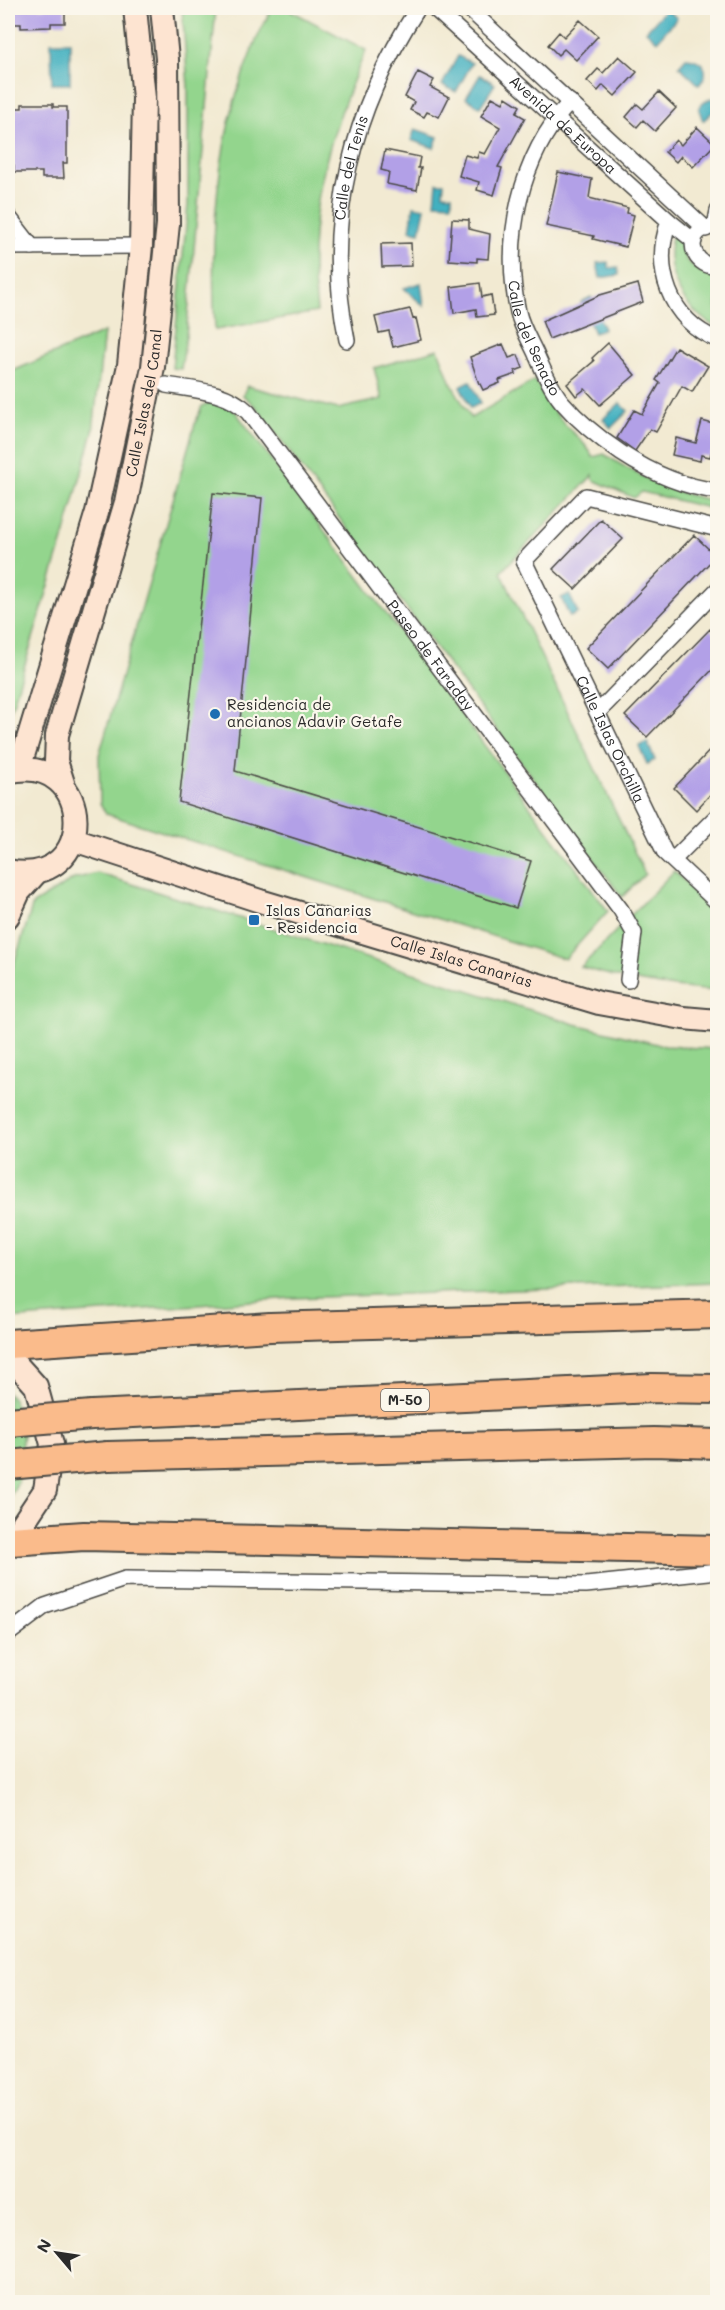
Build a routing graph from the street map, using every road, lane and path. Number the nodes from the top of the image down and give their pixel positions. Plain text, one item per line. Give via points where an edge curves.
1 (135, 8) edge
2 (162, 8) edge
3 (418, 8) edge
4 (434, 8) edge
5 (468, 8) edge
6 (570, 102) junction
7 (556, 117) junction
8 (8, 216) edge
9 (669, 221) junction
10 (714, 223) edge
11 (694, 241) junction
12 (141, 246) junction
13 (8, 247) edge
14 (32, 247) junction
15 (717, 266) edge
16 (347, 340) dead end
17 (717, 340) edge
18 (166, 386) dead end
19 (717, 491) edge
20 (717, 529) edge
21 (717, 589) edge
22 (598, 712) junction
23 (13, 770) edge
24 (64, 786) junction
25 (717, 814) edge
26 (74, 840) junction
27 (673, 861) junction
28 (8, 871) edge
29 (37, 873) junction
30 (717, 903) edge
31 (8, 915) edge
32 (628, 980) dead end
33 (717, 1021) edge
34 (717, 1314) edge
35 (647, 1315) junction
36 (717, 1320) edge
37 (8, 1344) edge
38 (8, 1355) edge
39 (717, 1389) edge
40 (8, 1422) edge
41 (717, 1444) edge
42 (8, 1465) edge
43 (9, 1542) edge
44 (717, 1550) edge
45 (717, 1571) edge
46 (8, 1634) edge

1 - 12 street, Calle Islas del Canal via 144,98
2 - 24 street, Calle Islas del Canal via 167,59 168,225 153,367 126,502 57,735 56,760
3 - 16 street, Calle del Tenis via 397,39 370,97 348,162 338,251
4 - 7 street, Avenida de Europa
5 - 6 street, Avenida de Europa
6 - 7 street, Calle del Senado
6 - 10 street, Avenida de Europa
7 - 9 street, Avenida de Europa
7 - 19 street, Calle del Senado via 543,135 527,173 515,219 513,265 519,314 543,371 561,400 591,433 659,475
8 - 14 street
9 - 11 street, Avenida de Europa
9 - 17 street via 663,238 663,279 687,321
10 - 11 street via 700,231
11 - 15 street via 694,255 703,264
12 - 14 street
12 - 23 street, Calle Islas del Canal via 129,365 102,490
13 - 14 street
18 - 32 street, Paseo de Faraday via 226,396 248,412 621,910 634,933
20 - 22 street, Calle Islas Orchilla via 586,496 524,561
21 - 22 street
22 - 27 street, Calle Islas Orchilla via 664,853
23 - 24 street via 36,770
24 - 26 street, Calle Islas del Canal via 76,812
25 - 27 street
26 - 29 street via 65,855
26 - 33 street, Calle Islas Canarias via 260,901 599,1003
27 - 30 street, Calle Islas Orchilla
28 - 29 street
29 - 31 street via 19,892
34 - 35 highway
35 - 36 highway
35 - 37 highway via 270,1327
38 - 43 street via 36,1386 52,1444 45,1490
39 - 40 highway, M-50, bridge via 652,1388
41 - 42 highway, bridge via 654,1442 108,1456
43 - 44 highway via 84,1536
45 - 46 street via 586,1585 125,1580 45,1606

